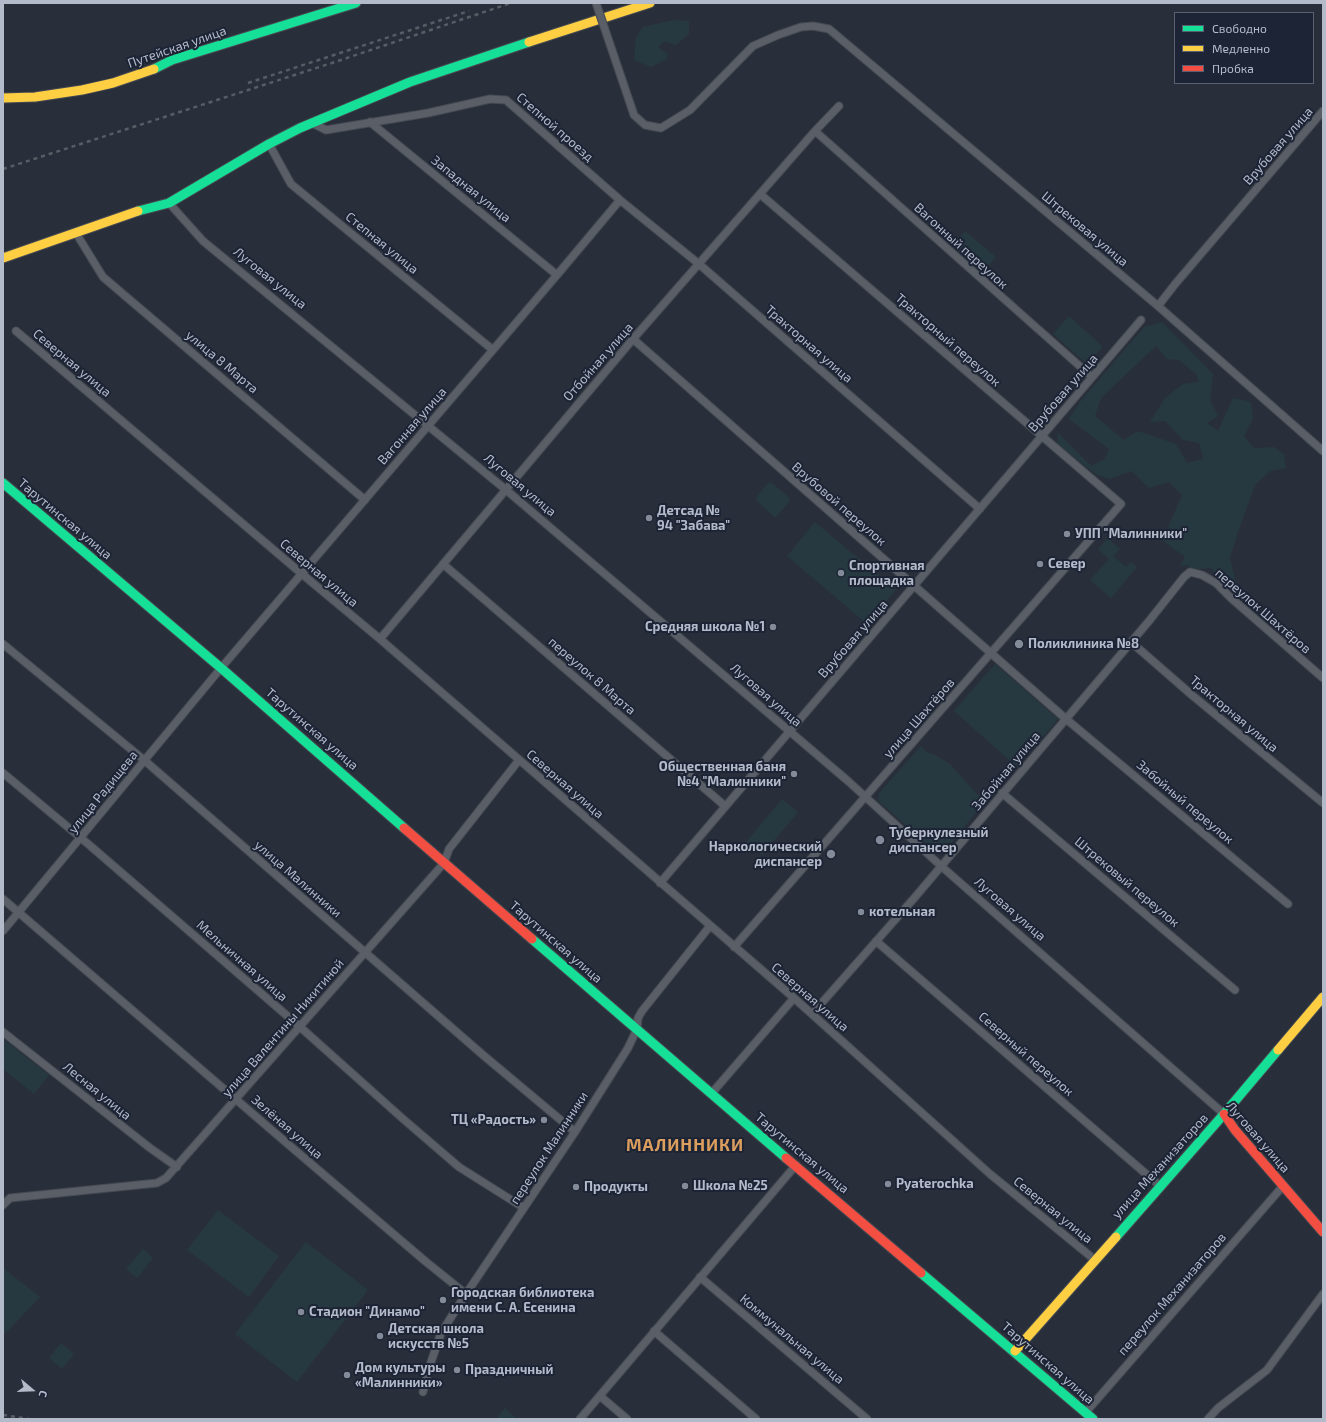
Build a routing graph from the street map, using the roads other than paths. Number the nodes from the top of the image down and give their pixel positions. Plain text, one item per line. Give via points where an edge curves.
1 (356, 3) edge
2 (596, 3) edge
3 (650, 3) edge
4 (3, 98) edge
5 (839, 106) dead end
6 (1323, 111) edge
7 (370, 122) junction
8 (312, 123) junction
9 (815, 131) junction
10 (269, 144) junction
11 (760, 194) junction
12 (620, 200) junction
13 (169, 203) junction
14 (76, 233) junction
15 (3, 258) edge
16 (699, 264) junction
17 (557, 275) junction
18 (1158, 306) junction
19 (1141, 320) dead end
20 (16, 331) dead end
21 (633, 339) junction
22 (493, 350) junction
23 (1092, 377) junction
24 (428, 425) junction
25 (1041, 437) junction
26 (1323, 451) edge
27 (3, 483) edge
28 (505, 489) junction
29 (365, 500) junction
30 (1121, 504) joint
31 (980, 509) junction
32 (443, 564) junction
33 (302, 574) junction
34 (1184, 577) joint
35 (914, 586) junction
36 (380, 638) junction
37 (1131, 642) junction
38 (3, 644) edge
39 (992, 653) junction
40 (221, 668) junction
41 (1323, 678) edge
42 (1066, 718) junction
43 (789, 732) junction
44 (144, 760) junction
45 (519, 760) junction
46 (3, 773) edge
47 (1002, 793) junction
48 (866, 797) junction
49 (1323, 803) edge
50 (725, 806) junction
51 (81, 837) junction
52 (444, 863) junction
53 (941, 866) junction
54 (660, 883) junction
55 (3, 899) edge
56 (1288, 904) dead end
57 (19, 913) junction
58 (710, 926) junction
59 (3, 932) edge
60 (876, 941) junction
61 (734, 948) junction
62 (364, 953) junction
63 (1235, 990) dead end
64 (1323, 997) edge
65 (794, 998) junction
66 (812, 1014) junction
67 (299, 1026) junction
68 (637, 1029) junction
69 (3, 1032) edge
70 (711, 1094) junction
71 (236, 1099) junction
72 (1224, 1114) junction
73 (576, 1132) junction
74 (796, 1165) junction
75 (177, 1166) junction
76 (1160, 1186) junction
77 (1283, 1186) junction
78 (3, 1205) edge
79 (524, 1208) junction
80 (1323, 1232) edge
81 (1095, 1260) junction
82 (700, 1277) junction
83 (466, 1294) junction
84 (1323, 1294) edge
85 (654, 1331) junction
86 (1015, 1352) junction
87 (423, 1392) dead end
88 (600, 1396) junction
89 (1083, 1416) edge
90 (580, 1419) edge
91 (627, 1419) edge
92 (756, 1419) edge
93 (867, 1419) edge
94 (1093, 1419) edge
95 (1208, 1419) edge

1 - 4 main road, Путейская улица via 207,48 113,82 82,90 35,97
2 - 18 street, Штрековая улица, bridge via 634,115 645,125 661,128 690,110 753,46 801,27 829,29
3 - 8 main road via 410,82
5 - 9 street, Отбойная улица
6 - 18 street, Врубовая улица
7 - 8 street, Степной проезд via 326,130
7 - 12 street, Степной проезд via 490,99 506,100
7 - 17 street, Западная улица
8 - 10 main road
9 - 11 street, Отбойная улица
9 - 23 street, Вагонный переулок
10 - 13 main road
10 - 22 street, Степная улица via 291,184
11 - 16 street, Отбойная улица
11 - 25 street, Тракторный переулок
12 - 16 street, Тракторная улица
12 - 17 street, Вагонная улица
13 - 14 main road
13 - 24 street, Луговая улица via 204,241
14 - 15 main road
14 - 29 street, улица 8 Марта via 103,277
16 - 21 street, Отбойная улица
16 - 31 street, Тракторная улица
17 - 22 street, Вагонная улица
18 - 26 street, Штрековая улица
19 - 23 street, Врубовая улица
20 - 33 street, Северная улица
21 - 28 street, Отбойная улица
21 - 35 street, Врубовой переулок
22 - 24 street, Вагонная улица
23 - 25 street, Врубовая улица
24 - 28 street, Луговая улица
24 - 29 street, Вагонная улица
25 - 30 street, Тракторный переулок
25 - 31 street, Врубовая улица
27 - 40 main road, Тарутинская улица
28 - 32 street, Отбойная улица
28 - 43 street, Луговая улица
29 - 33 street, Вагонная улица
30 - 39 street, улица Шахтёров
31 - 35 street, Врубовая улица
32 - 36 street, Отбойная улица
32 - 50 street, переулок 8 Марта
33 - 36 street, Северная улица
33 - 40 street, Вагонная улица
34 - 37 street, Забойная улица
34 - 41 street, переулок Шахтёров via 1190,572 1202,574 1216,583
35 - 39 street, Врубовой переулок
35 - 43 street, Врубовая улица
36 - 45 street, Северная улица
37 - 42 street, Забойная улица
37 - 49 street, Тракторная улица
38 - 44 street, улица Малинники
39 - 42 street, Врубовой переулок
39 - 48 street, улица Шахтёров
40 - 44 street, улица Радищева
40 - 52 main road, Тарутинская улица
42 - 47 street, Забойная улица
42 - 56 street, Забойный переулок
43 - 48 street, Луговая улица
43 - 50 street, Врубовая улица
44 - 51 street, улица Радищева
44 - 62 street, улица Малинники
45 - 52 street, улица Валентины Никитиной via 449,849
45 - 54 street, Северная улица
46 - 51 street, Мельничная улица
47 - 53 street, Забойная улица
47 - 63 street, Штрековый переулок
48 - 53 street, Луговая улица
48 - 61 street, улица Шахтёров
50 - 54 street, Врубовая улица
51 - 57 street, улица Радищева
51 - 67 street, Мельничная улица
52 - 62 street, улица Валентины Никитиной
52 - 68 main road, Тарутинская улица
53 - 60 street, Забойная улица
53 - 72 street, Луговая улица
54 - 58 street, Северная улица
55 - 57 street, Зелёная улица
57 - 59 street, улица Радищева
57 - 71 street, Зелёная улица
58 - 61 street, Северная улица
58 - 68 street, переулок Малинники via 642,1011
60 - 66 street, Забойная улица
60 - 76 street, Северный переулок
61 - 65 street, Северная улица
62 - 67 street, улица Валентины Никитиной
62 - 73 street, улица Малинники
64 - 72 main road, улица Механизаторов
65 - 66 street, Северная улица
65 - 70 street
66 - 81 street, Северная улица via 990,1174
67 - 71 street, улица Валентины Никитиной
67 - 79 street, Мельничная улица via 459,1167
68 - 70 main road, Тарутинская улица
68 - 73 street, переулок Малинники
69 - 75 street, Лесная улица via 150,1148
70 - 74 main road, Тарутинская улица
71 - 75 street, улица Валентины Никитиной
71 - 83 street, Зелёная улица
72 - 76 main road, улица Механизаторов
72 - 77 main road, Луговая улица
73 - 79 street, переулок Малинники
74 - 82 street
74 - 86 main road, Тарутинская улица
75 - 78 street, улица Валентины Никитиной via 166,1178 156,1182 10,1198
76 - 81 main road, улица Механизаторов
77 - 80 main road, Луговая улица
77 - 89 street, переулок Механизаторов
79 - 83 street, переулок Малинники
81 - 86 main road, улица Механизаторов
82 - 85 street
82 - 93 street, Коммунальная улица
83 - 87 street, переулок Малинники via 441,1333
84 - 95 street via 1266,1370
85 - 88 street
85 - 92 street
86 - 89 main road, Тарутинская улица
88 - 90 street
88 - 91 street
89 - 94 main road, Тарутинская улица

